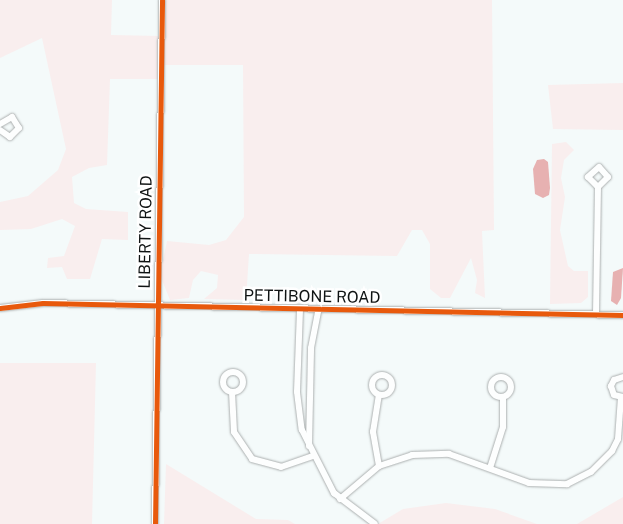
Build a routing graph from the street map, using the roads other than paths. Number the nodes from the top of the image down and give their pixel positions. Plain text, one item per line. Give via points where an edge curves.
1 (162, 0) edge
2 (0, 124) edge
3 (1, 133) edge
4 (598, 187) dead end
5 (157, 306) junction
6 (0, 308) edge
7 (300, 310) junction
8 (318, 311) junction
9 (596, 314) junction
10 (623, 315) edge
11 (299, 355) junction
12 (311, 355) junction
13 (623, 377) edge
14 (232, 392) dead end
15 (379, 395) dead end
16 (503, 397) dead end
17 (622, 397) edge
18 (311, 453) junction
19 (379, 466) junction
20 (490, 468) junction
21 (340, 499) junction
22 (155, 524) edge
23 (375, 524) edge

1 - 5 street, LIBERTY ROAD
2 - 3 street via 8,117 19,124 15,136
4 - 9 street
5 - 6 street, PETTIBONE ROAD via 43,303
5 - 7 street, PETTIBONE ROAD
5 - 22 street, LIBERTY ROAD
7 - 8 street, PETTIBONE ROAD
7 - 11 street
8 - 9 street, PETTIBONE ROAD
8 - 12 street
9 - 10 street, PETTIBONE ROAD
11 - 12 street via 305,360
11 - 18 street via 298,402
12 - 18 street
13 - 17 street via 617,378 611,386 612,392
14 - 18 street via 234,432 252,459 281,467
15 - 19 street via 373,432
16 - 20 street via 503,427
17 - 20 street via 618,439 600,465 580,479 567,484 529,483
18 - 21 street
19 - 20 street via 412,455 449,454
19 - 21 street
21 - 23 street

